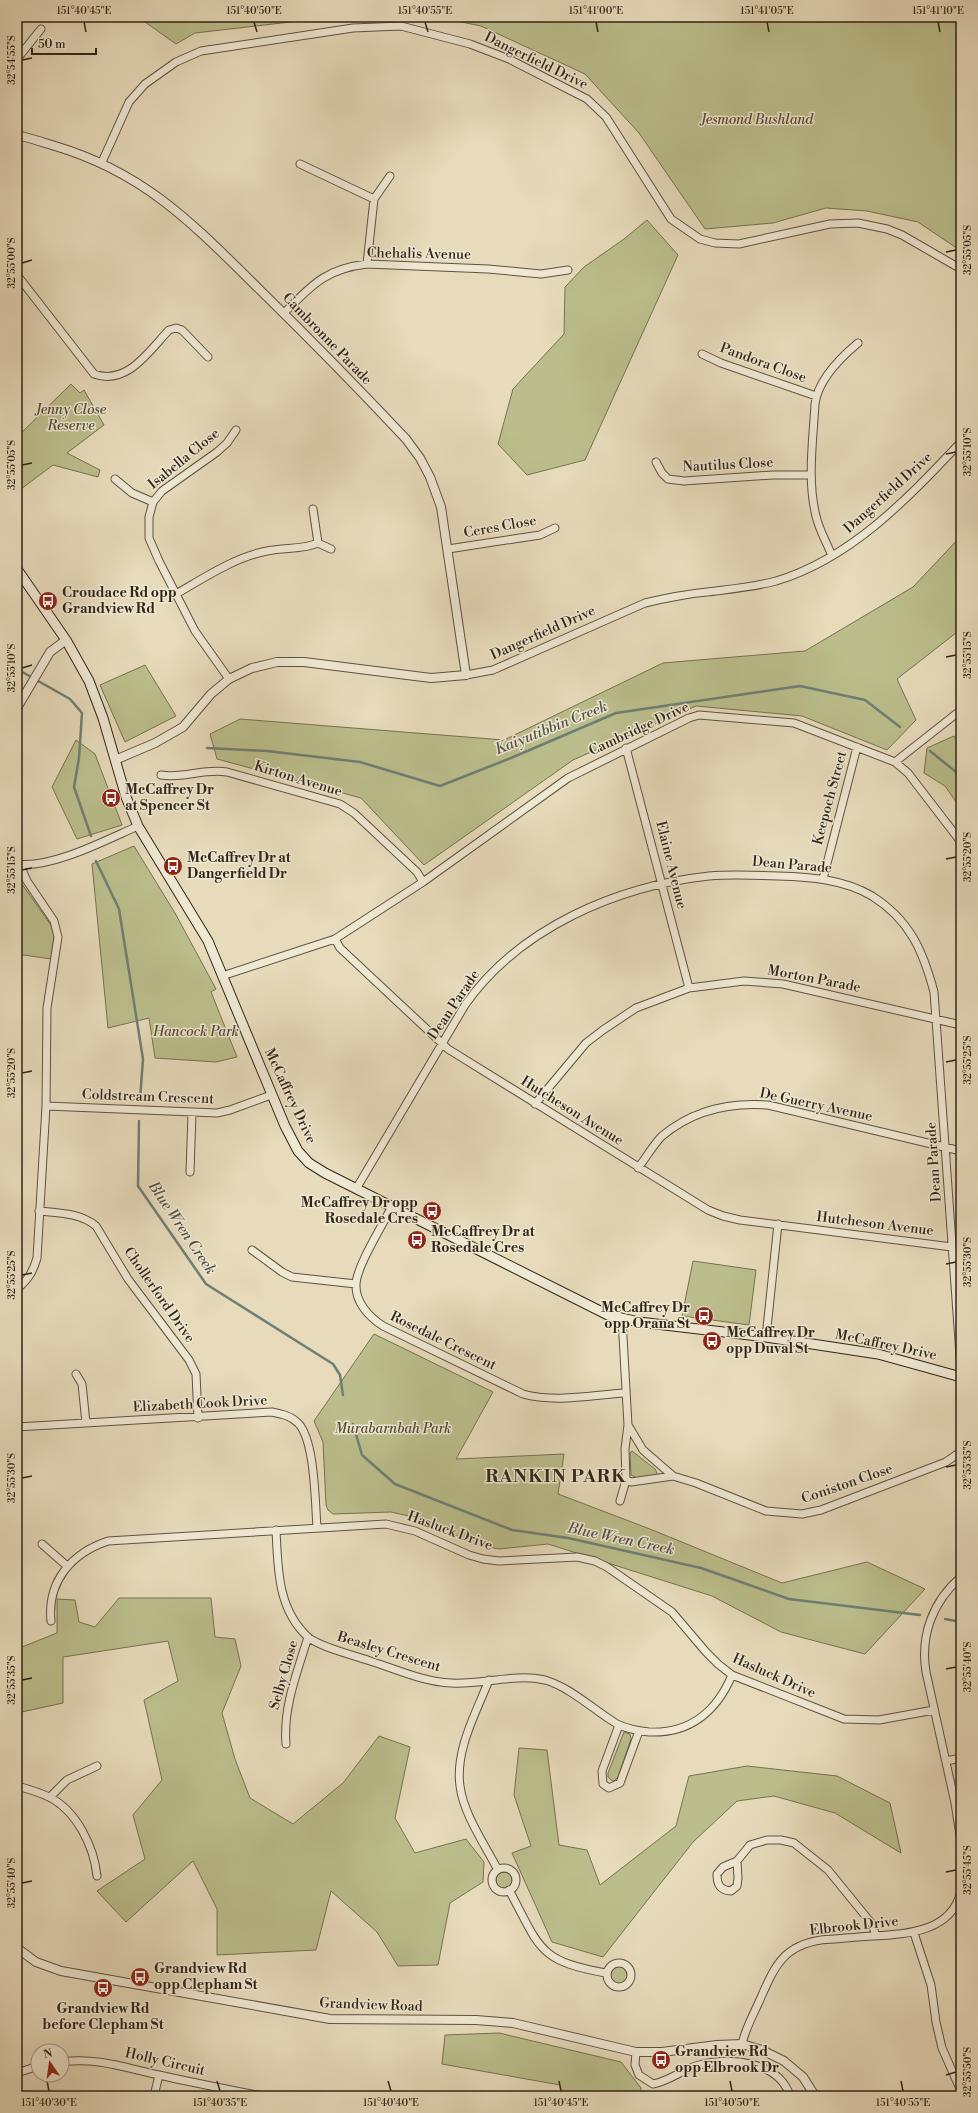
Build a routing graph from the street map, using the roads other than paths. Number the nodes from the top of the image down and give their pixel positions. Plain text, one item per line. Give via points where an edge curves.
1 (41, 30) dead end
2 (17, 59) edge
3 (17, 136) edge
4 (102, 162) junction
5 (300, 164) dead end
6 (390, 176) dead end
7 (374, 199) junction
8 (367, 264) junction
9 (961, 269) edge
10 (568, 270) dead end
11 (17, 275) edge
12 (284, 313) junction
13 (858, 343) dead end
14 (702, 354) dead end
15 (208, 357) dead end
16 (816, 396) junction
17 (236, 430) dead end
18 (961, 442) edge
19 (656, 462) dead end
20 (811, 475) junction
21 (115, 479) dead end
22 (153, 502) junction
23 (314, 508) dead end
24 (555, 528) dead end
25 (318, 543) junction
26 (448, 549) junction
27 (331, 550) dead end
28 (832, 556) junction
29 (17, 569) edge
30 (176, 594) junction
31 (66, 640) junction
32 (466, 676) junction
33 (229, 679) junction
34 (17, 708) edge
35 (961, 710) edge
36 (857, 747) junction
37 (626, 748) junction
38 (115, 760) junction
39 (895, 762) junction
40 (161, 775) dead end
41 (138, 826) junction
42 (961, 842) edge
43 (18, 864) edge
44 (823, 879) junction
45 (423, 882) junction
46 (662, 884) junction
47 (335, 939) junction
48 (222, 976) junction
49 (689, 988) junction
50 (937, 1020) junction
51 (961, 1025) edge
52 (442, 1044) junction
53 (272, 1095) junction
54 (535, 1104) junction
55 (46, 1106) junction
56 (192, 1113) junction
57 (946, 1147) junction
58 (961, 1151) edge
59 (638, 1168) junction
60 (190, 1172) dead end
61 (356, 1189) junction
62 (392, 1206) junction
63 (39, 1211) junction
64 (778, 1224) junction
65 (952, 1247) junction
66 (252, 1250) dead end
67 (356, 1284) junction
68 (17, 1289) edge
69 (622, 1319) junction
70 (766, 1338) junction
71 (961, 1369) edge
72 (76, 1374) dead end
73 (961, 1376) edge
74 (625, 1393) junction
75 (198, 1418) junction
76 (86, 1423) junction
77 (628, 1425) junction
78 (17, 1427) edge
79 (959, 1453) dead end
80 (673, 1476) junction
81 (626, 1480) junction
82 (620, 1501) dead end
83 (317, 1527) junction
84 (276, 1530) junction
85 (42, 1544) dead end
86 (67, 1566) junction
87 (961, 1577) edge
88 (51, 1621) dead end
89 (308, 1638) junction
90 (732, 1675) junction
91 (489, 1680) junction
92 (934, 1710) junction
93 (619, 1725) junction
94 (639, 1731) junction
95 (286, 1744) dead end
96 (961, 1758) edge
97 (946, 1761) junction
98 (97, 1766) dead end
99 (17, 1786) edge
100 (50, 1798) junction
101 (961, 1842) edge
102 (737, 1861) dead end
103 (498, 1870) junction
104 (97, 1876) dead end
105 (509, 1890) junction
106 (961, 1891) edge
107 (914, 1933) junction
108 (876, 1936) junction
109 (17, 1948) edge
110 (606, 1973) dead end
111 (742, 2044) junction
112 (636, 2052) junction
113 (70, 2061) edge
114 (30, 2069) edge
115 (17, 2073) edge
116 (159, 2075) junction
117 (961, 2091) edge
118 (154, 2096) edge
119 (262, 2096) edge
120 (790, 2096) edge
121 (815, 2096) edge

1 - 2 street
3 - 4 street, Cambronne Parade
4 - 9 street, Dangerfield Drive via 129,102 145,84 176,62 201,51 353,28 401,26 470,44 508,59 586,99 606,117 671,219 700,239 715,243 739,244 830,224 858,223 902,235
4 - 12 street, Cambronne Parade via 147,188 192,223
5 - 7 street
6 - 7 street
7 - 8 street
8 - 10 street, Chehalis Avenue via 541,274
8 - 12 street, Chehalis Avenue via 335,271 316,282
11 - 15 street via 94,374 109,377 122,375 169,330 176,328 182,330
12 - 26 street, Cambronne Parade via 401,434 420,458 441,507
13 - 16 street via 842,357
14 - 16 street, Pandora Close
16 - 20 street
17 - 22 street, Isabella Close via 222,448 181,475
18 - 28 street, Dangerfield Drive via 876,526 855,543
19 - 20 street, Nautilus Close via 668,479 684,482 772,475
20 - 28 street via 816,518
21 - 22 street via 132,493
22 - 30 street, Isabella Close via 149,518 149,538
23 - 25 street
24 - 26 street, Ceres Close via 540,535
25 - 27 street
25 - 30 street via 307,548 267,551 243,559
26 - 32 street, Cambronne Parade
28 - 32 street, Dangerfield Drive via 776,581 645,603 493,670
29 - 31 main road, McCaffrey Drive
30 - 33 street, Isabella Close via 195,631
31 - 34 street via 50,652
31 - 38 main road, McCaffrey Drive via 89,681
32 - 33 street, Dangerfield Drive via 430,678 304,662 277,662 252,668
33 - 38 street, Dangerfield Drive via 211,694 183,727 155,743
35 - 39 street
36 - 37 street, Cambridge Drive via 794,723 699,716 689,718
36 - 39 street, Cambridge Drive
36 - 44 street, Keepoch Street
37 - 45 street, Cambridge Drive via 568,778
37 - 46 street, Elaine Avenue
38 - 41 main road, McCaffrey Drive
39 - 42 street, Cambridge Drive via 908,773
40 - 45 street, Kirton Avenue via 170,777 210,771 227,772 340,804 354,813 417,872
41 - 43 street via 59,858 40,864
41 - 48 main road, McCaffrey Drive via 208,941
43 - 55 street via 54,921 58,937 47,1008
44 - 46 street, Dean Parade via 750,874 710,876
44 - 50 street, Dean Parade via 853,887 872,896 906,926 920,946 926,962 934,992
45 - 47 street, Cambridge Drive
46 - 49 street, Elaine Avenue
46 - 52 street, Dean Parade via 615,897 572,916 531,940 481,983
47 - 48 street
47 - 52 street, Hutcheson Avenue via 340,948
48 - 53 main road, McCaffrey Drive
49 - 50 street, Morton Parade via 744,981 783,984
49 - 54 street, Morton Parade via 636,1008 603,1030 586,1043
50 - 51 street, Morton Parade
50 - 57 street, Dean Parade
52 - 54 street, Hutcheson Avenue
52 - 61 street, Dean Parade
53 - 56 street, Coldstream Crescent via 224,1112
53 - 61 main road, McCaffrey Drive via 298,1151 309,1163
54 - 59 street, Hutcheson Avenue
55 - 56 street, Coldstream Crescent
55 - 63 street
56 - 60 street
57 - 58 street, De Guerry Avenue
57 - 59 street, De Guerry Avenue via 768,1105 737,1104 711,1108 682,1122 661,1137
57 - 65 street, Dean Parade
59 - 64 street, Hutcheson Avenue via 708,1210 740,1220
61 - 62 main road, McCaffrey Drive
62 - 67 street via 361,1267
62 - 69 main road, McCaffrey Drive via 608,1315
63 - 68 street via 37,1258 33,1272
63 - 75 street, Chollerford Drive via 72,1214 96,1226 128,1279 189,1360 196,1374
64 - 65 street, Hutcheson Avenue
64 - 70 street
65 - 71 street, Dean Parade
66 - 67 street via 292,1277
67 - 74 street, Rosedale Crescent via 362,1307 382,1326 523,1394 536,1398 555,1398
69 - 70 main road, McCaffrey Drive
69 - 74 street, Coniston Close
70 - 73 main road, McCaffrey Drive via 878,1354
72 - 76 street via 82,1384
74 - 77 street, Coniston Close
75 - 76 street, Elizabeth Cook Drive
75 - 83 street, Elizabeth Cook Drive via 272,1412 287,1416 298,1423 305,1433 311,1453
76 - 78 street, Elizabeth Cook Drive
77 - 80 street, Coniston Close via 643,1450
77 - 81 street, Coniston Close via 625,1449
79 - 80 street, Coniston Close via 946,1462 821,1510 802,1514 766,1511
80 - 81 street, Coniston Close
81 - 82 street, Coniston Close
83 - 84 street, Hasluck Drive
83 - 90 street, Hasluck Drive via 397,1525 469,1555 499,1561 577,1557 595,1561 672,1612 706,1652
84 - 86 street, Hasluck Drive via 108,1541 80,1554
84 - 89 street via 281,1593 288,1609
85 - 86 street
86 - 88 street, Hasluck Drive via 53,1592
87 - 92 street via 942,1596 927,1630 924,1661
89 - 91 street, Beasley Crescent via 426,1679 452,1683
89 - 95 street, Selby Close via 286,1710
90 - 92 street, Hasluck Drive via 844,1719 879,1720
90 - 94 street, Beasley Crescent via 720,1697 707,1713 694,1723 667,1733
91 - 93 street, Beasley Crescent via 518,1678 545,1681 581,1700
91 - 103 street via 462,1751 459,1768 465,1806
92 - 97 street
93 - 94 street, Beasley Crescent
93 - 94 street via 602,1771 603,1784 610,1788 620,1783
96 - 97 street
97 - 101 street
98 - 100 street via 67,1780
99 - 100 street
100 - 104 street via 70,1815 81,1830 96,1862
102 - 108 street via 750,1845 758,1841 781,1840 794,1843 828,1870 872,1924
103 - 105 street via 493,1876 495,1887 501,1891
103 - 105 street via 505,1868 514,1874 514,1885
105 - 110 street via 537,1942 547,1954 563,1963
106 - 107 street, Elbrook Drive via 955,1905 944,1919
107 - 108 street, Elbrook Drive
107 - 117 street via 931,1985 942,2048
108 - 111 street, Elbrook Drive via 807,1942 793,1948 773,1970
109 - 112 street, Grandview Road via 36,1962 61,1971 291,2013 330,2019 494,2020
111 - 112 street, Grandview Road
111 - 121 street, Grandview Road via 784,2061 803,2077
112 - 120 street via 635,2065 639,2075 653,2084 699,2065 734,2061 766,2069 781,2079
113 - 116 street, Holly Circuit via 104,2062
114 - 115 street
116 - 118 street
116 - 119 street, Holly Circuit

